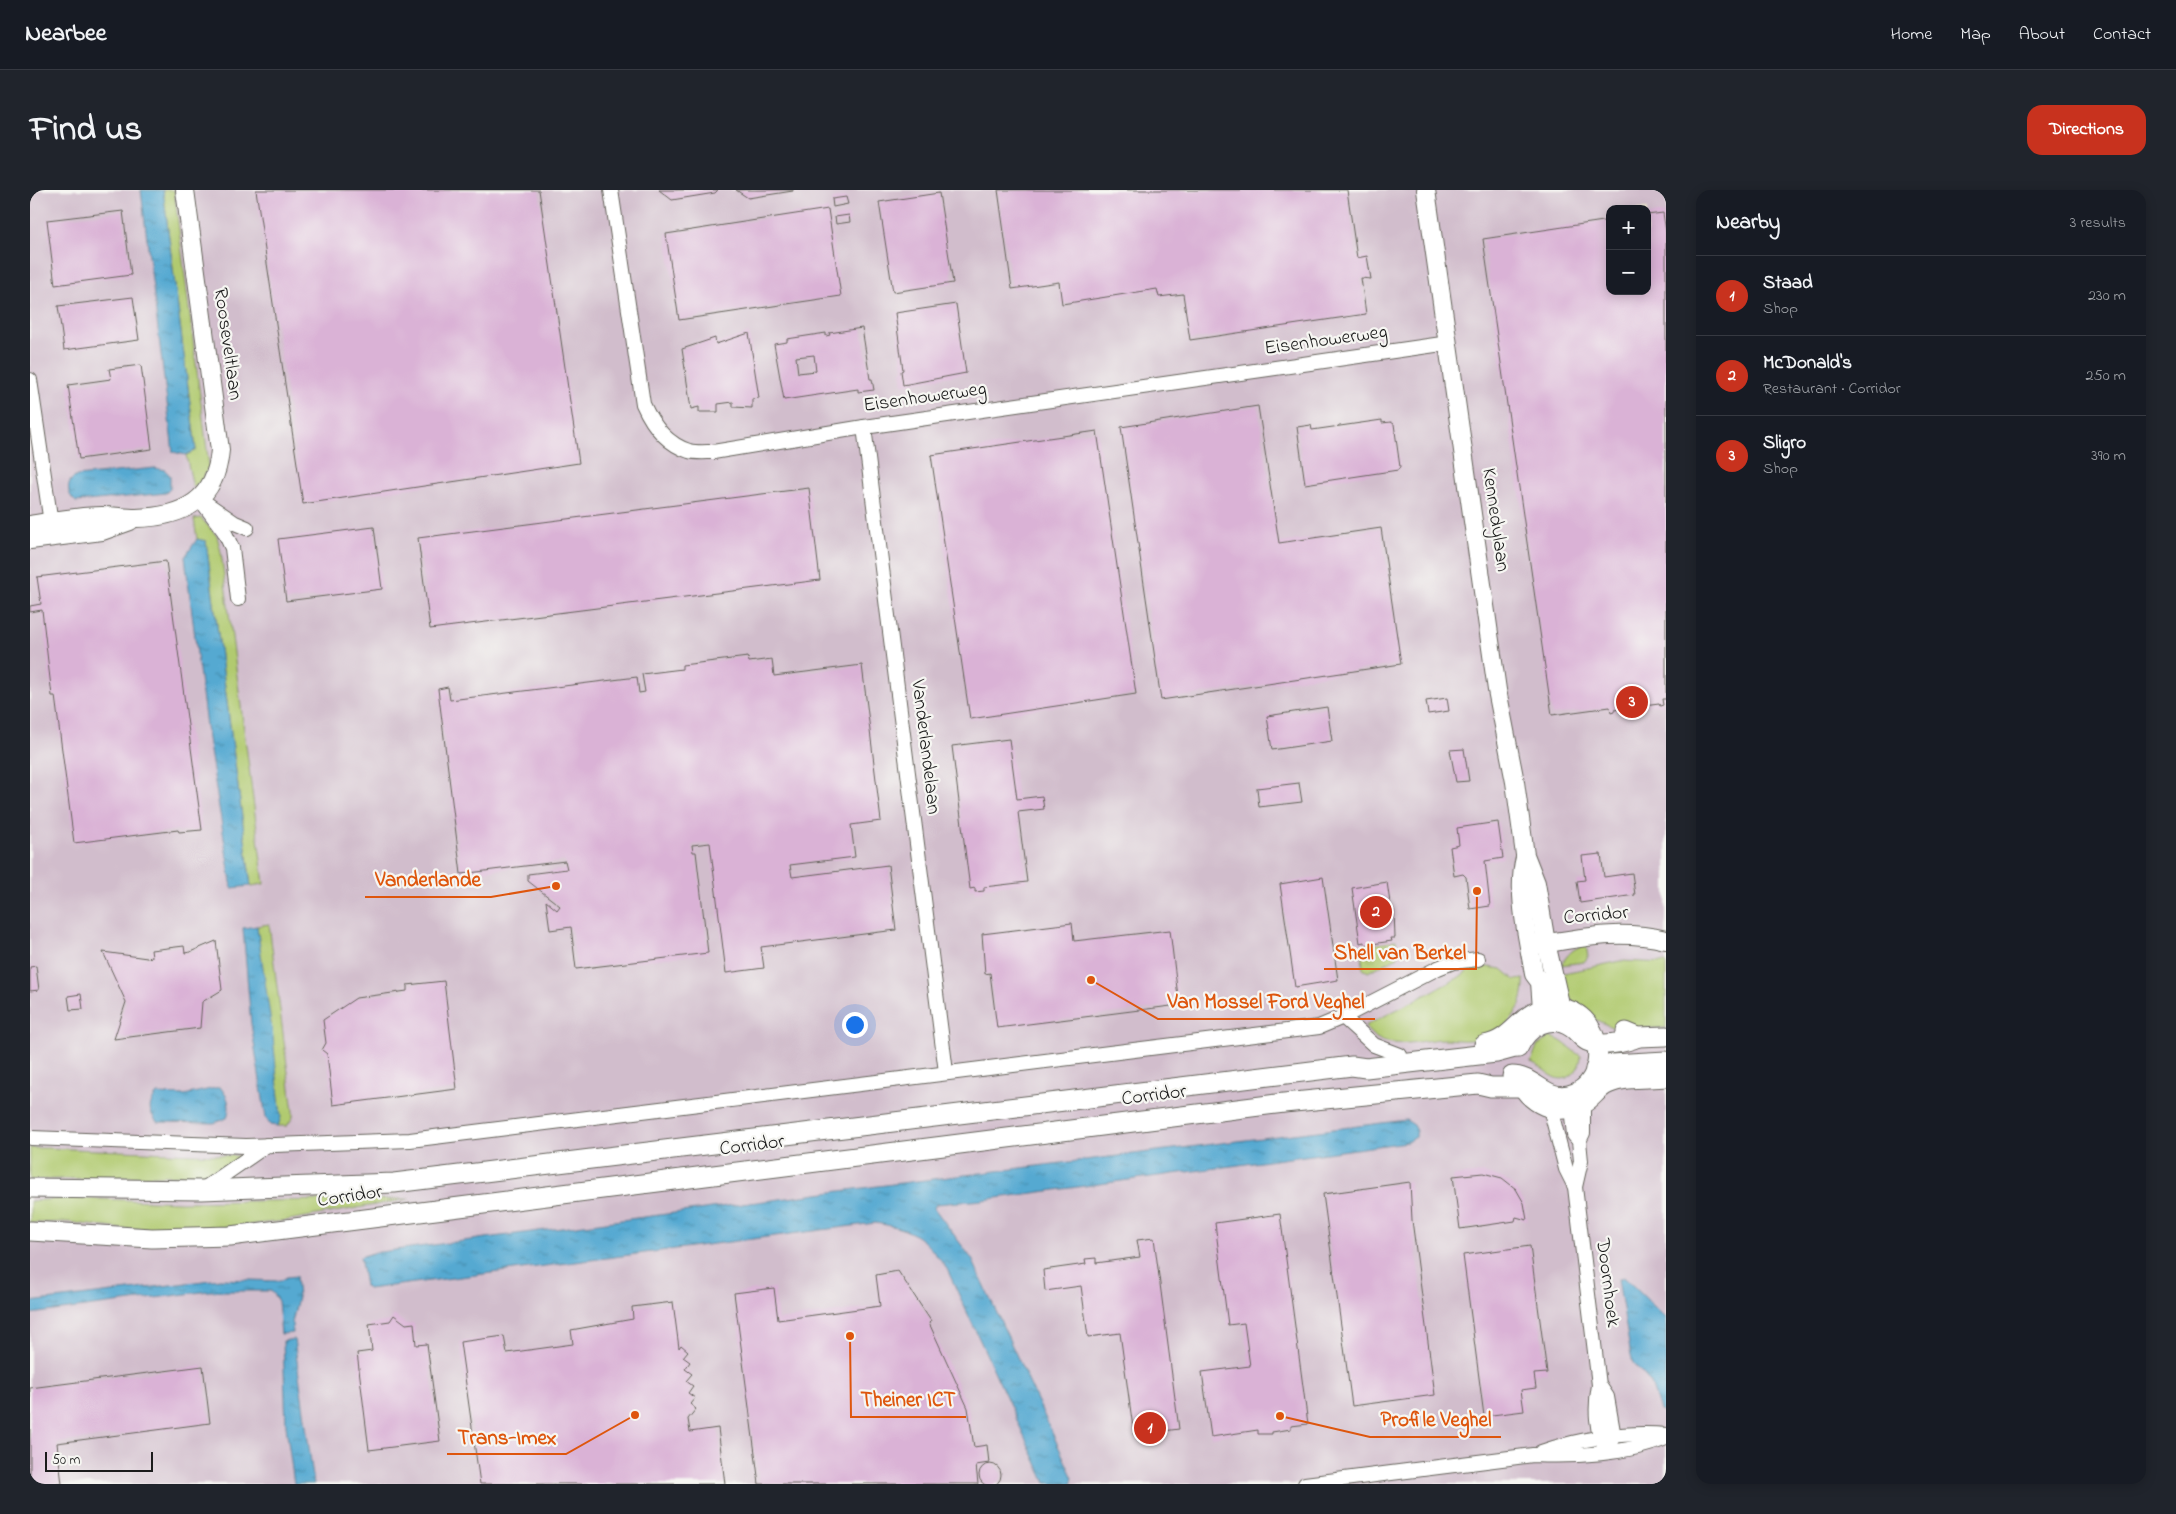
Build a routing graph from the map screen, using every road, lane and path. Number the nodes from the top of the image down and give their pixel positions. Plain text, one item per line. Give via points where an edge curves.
1 (185, 190) edge
2 (611, 190) edge
3 (1426, 190) edge
4 (1449, 343) junction
5 (30, 380) edge
6 (864, 427) junction
7 (200, 499) junction
8 (30, 525) edge
9 (247, 528) dead end
10 (52, 529) junction
11 (30, 540) edge
12 (238, 599) dead end
13 (1666, 940) edge
14 (1538, 945) junction
15 (1478, 959) dead end
16 (1561, 1008) junction
17 (1539, 1015) junction
18 (1343, 1017) junction
19 (1666, 1036) edge
20 (1595, 1038) junction
21 (1514, 1041) junction
22 (1400, 1055) junction
23 (1666, 1061) edge
24 (1352, 1066) junction
25 (1595, 1069) junction
26 (946, 1072) junction
27 (1666, 1077) edge
28 (1519, 1082) junction
29 (1575, 1102) junction
30 (1550, 1108) junction
31 (31, 1138) edge
32 (267, 1145) junction
33 (1575, 1186) junction
34 (30, 1188) edge
35 (202, 1190) junction
36 (30, 1231) edge
37 (1599, 1385) junction
38 (1666, 1437) edge
39 (1614, 1438) junction
40 (1603, 1445) junction
41 (1305, 1484) edge

1 - 7 street, Rooseveltlaan via 220,450 219,467 212,485
2 - 6 street, Eisenhowerweg via 643,404 651,422 667,438 689,451 713,452
3 - 4 street, Kennedylaan
4 - 6 street, Eisenhowerweg
4 - 14 street, Kennedylaan via 1497,690 1526,855 1536,883
5 - 10 street
6 - 26 street, Vanderlandelaan
7 - 9 street via 235,524
7 - 10 street via 172,514 137,518 102,516
7 - 12 street via 224,531 232,548
8 - 10 street
10 - 11 street
13 - 14 street, Corridor via 1613,933
14 - 16 street, Kennedylaan
14 - 17 street, Kennedylaan via 1534,974 1540,982
15 - 18 street via 1445,965
16 - 17 main road
16 - 20 main road via 1580,1017
17 - 20 main road via 1572,1028 1589,1042
17 - 21 main road
18 - 22 street, Corridor via 1374,1045
18 - 26 street via 1319,1027 1285,1032
19 - 20 main road via 1638,1037 1625,1032
20 - 25 main road
21 - 22 main road, Corridor
21 - 24 main road, Corridor via 1496,1053 1366,1068
21 - 28 main road
22 - 24 main road, Corridor via 1365,1060
23 - 25 main road via 1612,1064
24 - 35 main road, Corridor via 394,1183
25 - 29 main road
26 - 32 street via 410,1140
27 - 29 main road via 1618,1080
28 - 29 main road via 1528,1079 1547,1093
28 - 30 main road via 1532,1100
28 - 36 main road, Corridor via 1490,1078 1478,1084 1284,1103 230,1236 152,1238
29 - 30 main road
29 - 33 street, Doornhoek via 1574,1135 1579,1141 1582,1161
30 - 33 street, Doornhoek via 1566,1169
31 - 32 street
32 - 35 street
33 - 37 street, Doornhoek
34 - 35 main road, Corridor
37 - 39 street, Doornhoek via 1607,1397
37 - 40 street, Doornhoek via 1597,1397
38 - 39 street via 1645,1433
38 - 40 street via 1649,1445
39 - 40 street
40 - 41 street via 1566,1456 1533,1455

